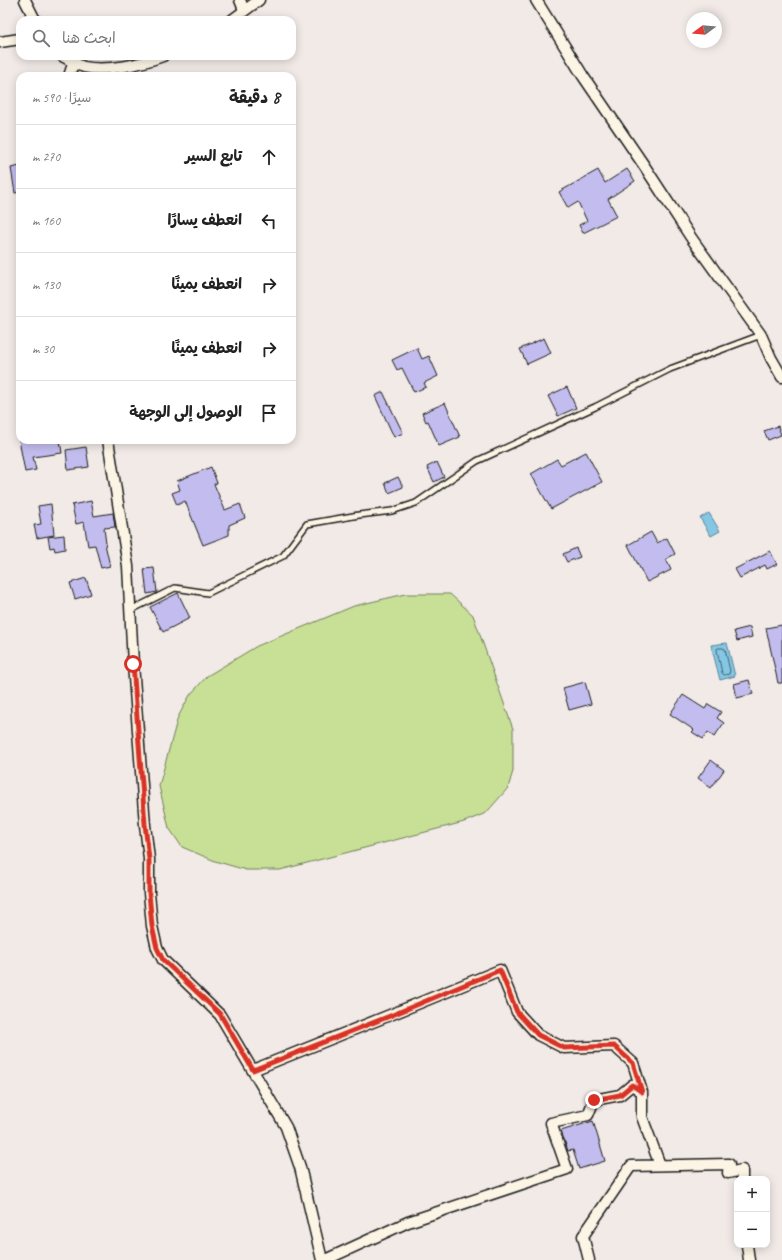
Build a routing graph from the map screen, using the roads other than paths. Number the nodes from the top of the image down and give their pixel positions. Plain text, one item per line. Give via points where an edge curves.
1 (25, 0) edge
2 (240, 0) edge
3 (259, 0) edge
4 (536, 0) edge
5 (244, 10) junction
6 (33, 16) edge
7 (237, 16) edge
8 (1, 39) edge
9 (16, 41) edge
10 (152, 60) edge
11 (74, 61) joint
12 (70, 72) edge
13 (761, 335) junction
14 (782, 377) edge
15 (109, 444) edge
16 (131, 610) junction
17 (253, 1070) junction
18 (642, 1092) junction
19 (660, 1165) junction
20 (742, 1176) edge
21 (747, 1248) edge
22 (323, 1260) edge
23 (589, 1260) edge
24 (749, 1260) edge

1 - 6 street
2 - 5 street
3 - 5 street
4 - 13 street via 583,76 692,239
5 - 7 street
8 - 9 street via 8,42
10 - 11 street via 121,67 101,68 83,66
11 - 12 street
13 - 14 street
13 - 16 lane via 670,369 595,407 477,461 416,503 392,511 307,524 283,556 208,593 175,588
15 - 16 street via 128,566
16 - 17 street via 149,859 149,893 157,948 163,960 220,1014
17 - 18 street via 500,970 517,1012 538,1035 564,1048 614,1046 633,1063
17 - 22 street via 286,1127 294,1148
18 - 19 street via 642,1117
18 - 22 street via 632,1085 620,1095 594,1100 588,1115 551,1123 567,1169 408,1222
19 - 20 street via 729,1164 728,1173 742,1170
19 - 23 street via 631,1166 583,1236
21 - 24 street

